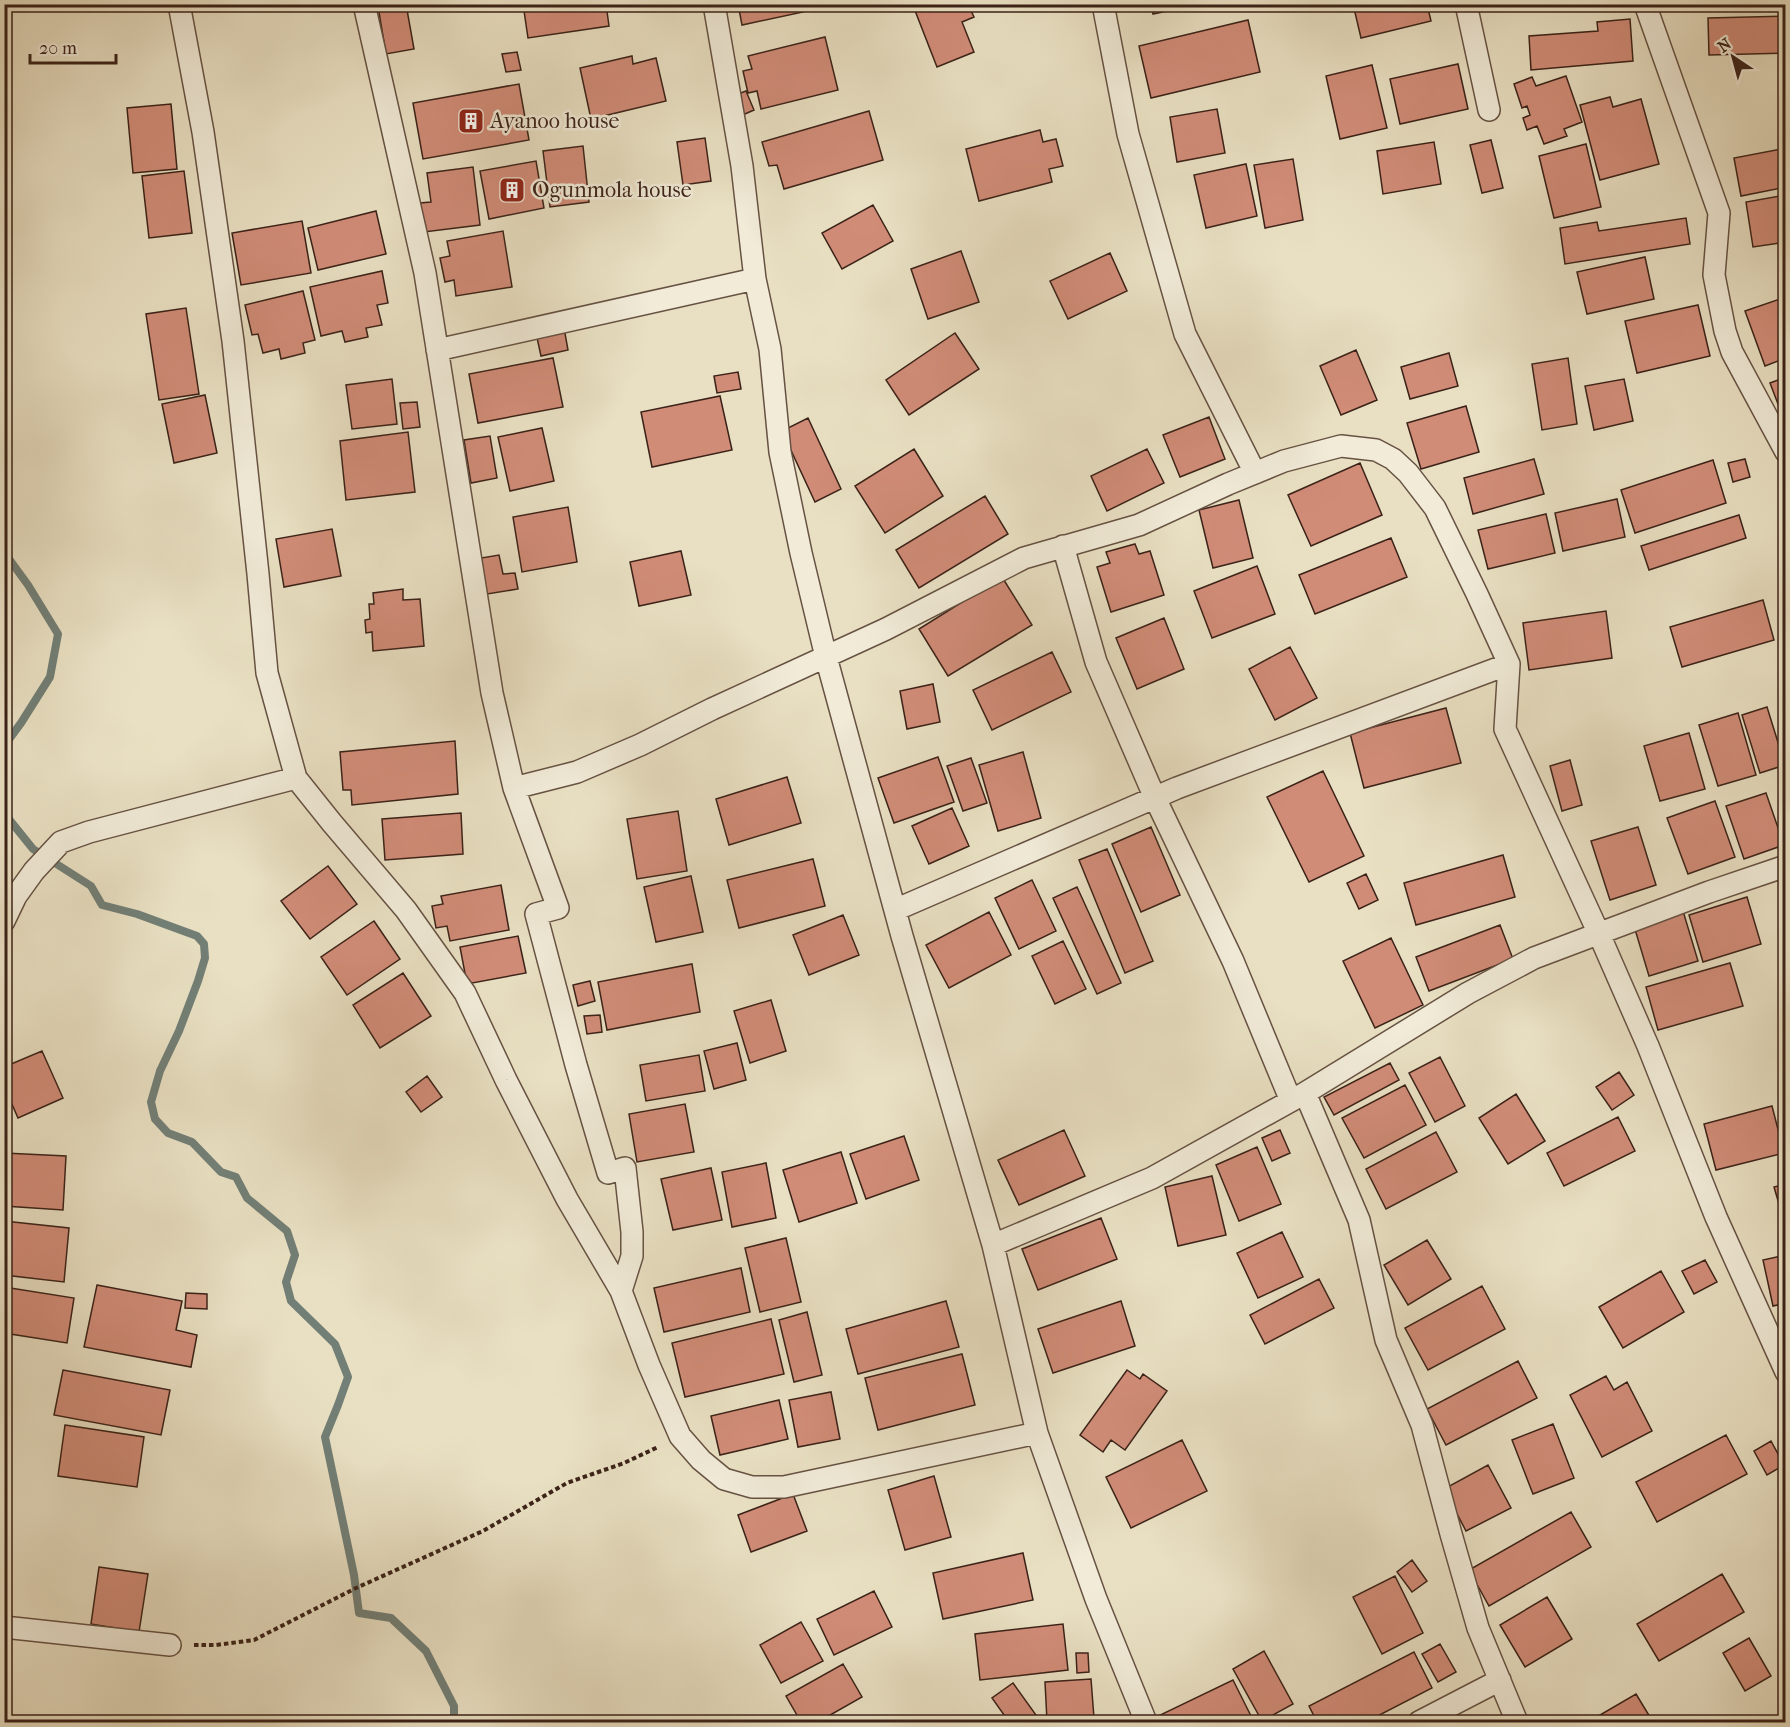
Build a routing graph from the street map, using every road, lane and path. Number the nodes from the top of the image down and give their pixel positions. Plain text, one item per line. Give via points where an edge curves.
1 (179, 4) edge
2 (364, 4) edge
3 (714, 4) edge
4 (1103, 4) edge
5 (1466, 4) edge
6 (1645, 4) edge
7 (1489, 110) dead end
8 (755, 279) junction
9 (437, 350) junction
10 (1785, 452) edge
11 (1255, 473) junction
12 (1064, 546) junction
13 (826, 657) junction
14 (1509, 664) junction
15 (296, 778) junction
16 (514, 788) junction
17 (1155, 798) junction
18 (1785, 866) edge
19 (895, 910) junction
20 (4, 921) edge
21 (1599, 934) junction
22 (1298, 1097) junction
23 (993, 1245) junction
24 (621, 1291) junction
25 (1785, 1372) edge
26 (1037, 1433) junction
27 (680, 1436) junction
28 (4, 1627) edge
29 (170, 1645) joint
30 (1500, 1680) junction
31 (1146, 1722) edge
32 (1419, 1722) edge
33 (1517, 1722) edge

1 - 15 street via 203,132 233,341 267,673
2 - 9 street via 425,273
3 - 8 street via 742,166
4 - 11 street via 1128,134 1185,334
5 - 7 street
6 - 10 street via 1719,213 1714,275 1731,352
8 - 9 street
8 - 13 street via 770,349 780,452
9 - 16 street via 492,693
11 - 12 street via 1139,525
11 - 14 street via 1341,446 1376,450 1393,459 1435,508
12 - 13 street via 1024,558
12 - 17 street via 1096,662
13 - 16 street via 640,746 577,772
13 - 19 street
14 - 17 street
14 - 21 street via 1505,729
15 - 20 street via 61,842 16,896
15 - 24 street via 406,910 465,993 567,1199
16 - 24 street via 558,908 537,914 576,1065 608,1173 625,1168 632,1256
17 - 19 street
17 - 22 street
18 - 21 street
19 - 23 street
21 - 22 street via 1534,958 1478,988
21 - 25 street
22 - 23 street via 1152,1178
22 - 30 street via 1359,1220 1386,1340 1422,1425 1478,1628
23 - 26 street
24 - 27 street
26 - 27 street via 784,1487 752,1487 724,1479
26 - 31 street via 1096,1599
27 - 29 path via 624,1463 567,1483 483,1531 356,1588 254,1640 216,1646
28 - 29 street
30 - 32 street
30 - 33 street

